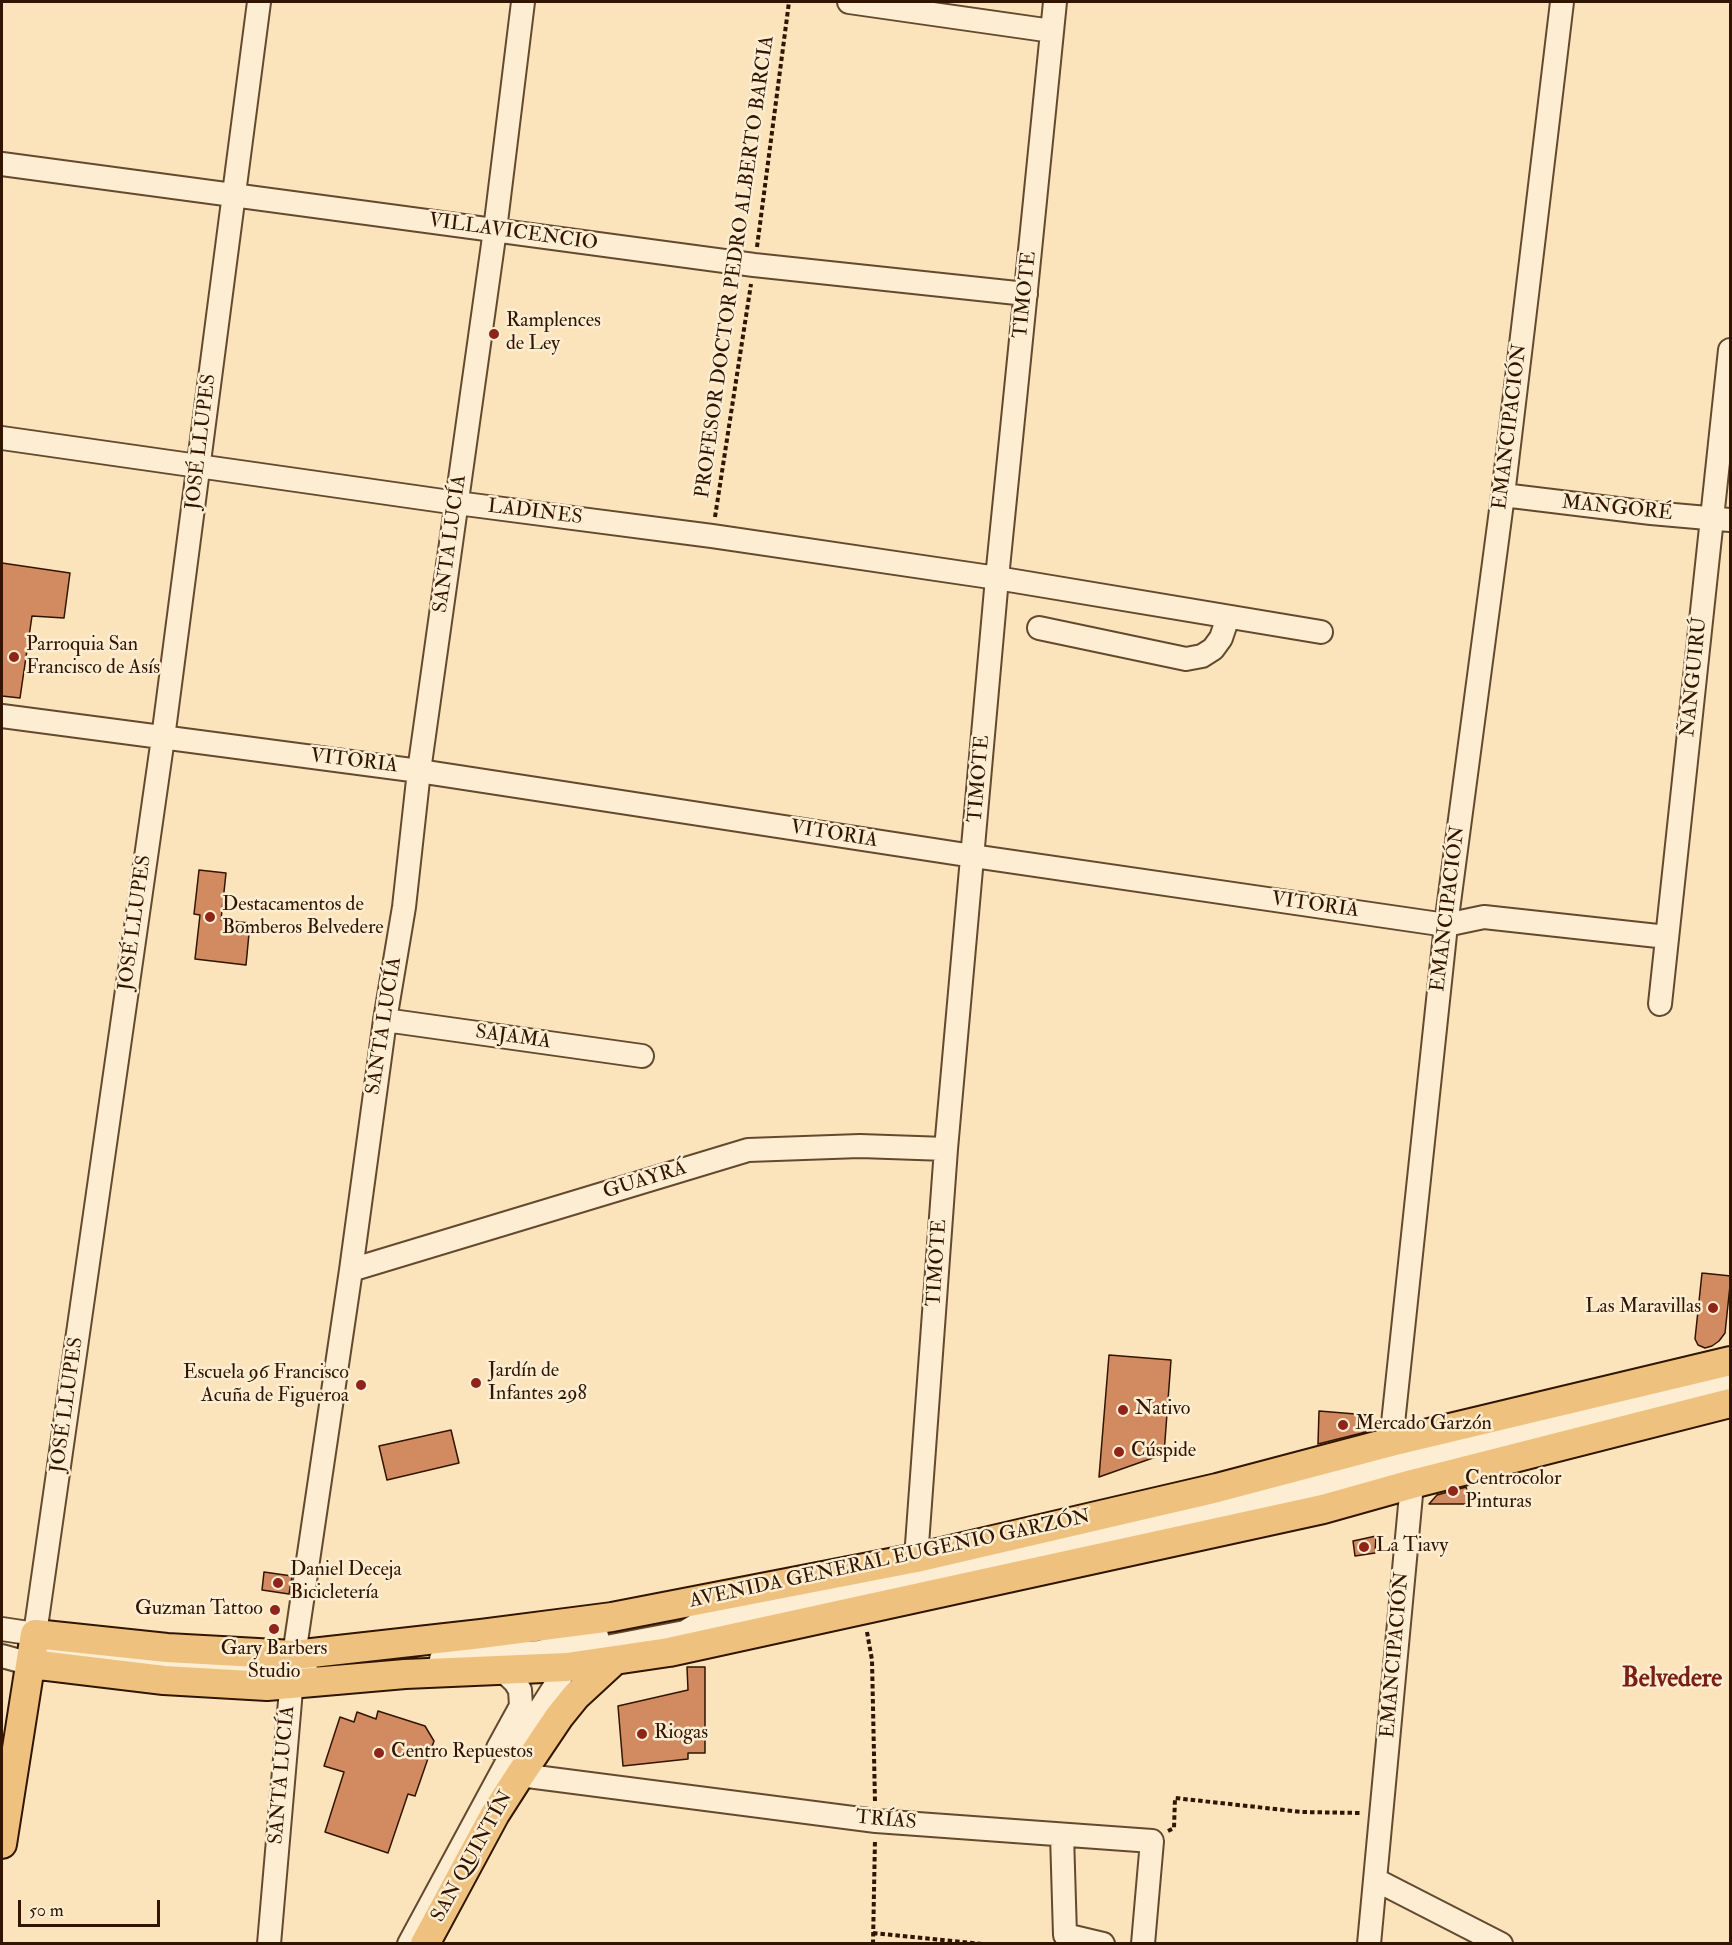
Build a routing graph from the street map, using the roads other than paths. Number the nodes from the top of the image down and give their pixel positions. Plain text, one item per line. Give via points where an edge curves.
1 (259, 2) edge
2 (522, 2) edge
3 (849, 2) edge
4 (1055, 2) edge
5 (1562, 2) edge
6 (1052, 31) junction
7 (2, 164) edge
8 (234, 194) junction
9 (495, 230) junction
10 (1026, 294) junction
11 (1731, 350) edge
12 (2, 438) edge
13 (199, 466) junction
14 (1503, 495) junction
15 (457, 503) junction
16 (1721, 520) edge
17 (997, 578) junction
18 (1228, 617) junction
19 (1039, 628) dead end
20 (1321, 632) dead end
21 (2, 716) edge
22 (163, 738) junction
23 (419, 771) junction
24 (973, 856) junction
25 (1446, 925) junction
26 (1666, 937) junction
27 (1660, 1004) dead end
28 (384, 1020) junction
29 (642, 1056) dead end
30 (946, 1149) junction
31 (351, 1270) junction
32 (1731, 1361) edge
33 (1731, 1383) edge
34 (1731, 1403) edge
35 (1402, 1463) junction
36 (916, 1558) junction
37 (696, 1625) junction
38 (2, 1629) edge
39 (33, 1649) junction
40 (2, 1656) edge
41 (615, 1660) junction
42 (292, 1670) junction
43 (502, 1670) junction
44 (558, 1676) junction
45 (520, 1775) junction
46 (1062, 1835) junction
47 (2, 1844) edge
48 (1376, 1880) junction
49 (269, 1944) edge
50 (391, 1944) edge
51 (408, 1944) edge
52 (425, 1944) edge
53 (1103, 1944) edge
54 (1143, 1944) edge
55 (1369, 1944) edge
56 (1501, 1944) edge

1 - 8 street, JOSÉ LLUPES
2 - 9 street, SANTA LUCÍA
3 - 6 street
4 - 6 street, TIMOTE
5 - 14 street, EMANCIPACIÓN
6 - 10 street, TIMOTE
7 - 8 street, VILLAVICENCIO
8 - 9 street, VILLAVICENCIO
8 - 13 street, JOSÉ LLUPES
9 - 10 street, VILLAVICENCIO via 754,265
9 - 15 street, SANTA LUCÍA
10 - 17 street, TIMOTE
11 - 16 street, ÑANGUIRÚ
12 - 13 street, LADINES
13 - 15 street, LADINES
13 - 22 street, JOSÉ LLUPES
14 - 16 street, MANGORÉ
14 - 25 street, EMANCIPACIÓN
15 - 17 street, LADINES
15 - 23 street, SANTA LUCÍA
16 - 26 street, ÑANGUIRÚ
17 - 18 street, LADINES
17 - 24 street, TIMOTE
18 - 19 street via 1213,649 1185,659
18 - 20 street, LADINES
21 - 22 street, VITORIA
22 - 23 street, VITORIA
22 - 39 street, JOSÉ LLUPES
23 - 24 street, VITORIA
23 - 28 street, SANTA LUCÍA via 404,907
24 - 25 street, VITORIA
24 - 30 street, TIMOTE
25 - 26 street, VITORIA via 1484,916
25 - 35 street, EMANCIPACIÓN
26 - 27 street, ÑANGUIRÚ
28 - 29 street, SAJAMA
28 - 31 street, SANTA LUCÍA
30 - 31 street, GUAYRÁ via 860,1146 748,1150
30 - 36 street, TIMOTE
31 - 42 street, SANTA LUCÍA
32 - 35 main road, AVENIDA GENERAL EUGENIO GARZÓN
33 - 35 street, AVENIDA GENERAL EUGENIO GARZÓN
34 - 35 main road, AVENIDA GENERAL EUGENIO GARZÓN
35 - 36 main road, AVENIDA GENERAL EUGENIO GARZÓN via 1217,1488
35 - 37 street, AVENIDA GENERAL EUGENIO GARZÓN via 1084,1543
35 - 41 main road, AVENIDA GENERAL EUGENIO GARZÓN via 1323,1509 669,1653
35 - 48 street, EMANCIPACIÓN
36 - 42 main road, AVENIDA GENERAL EUGENIO GARZÓN via 612,1617 481,1634
37 - 42 street, AVENIDA GENERAL EUGENIO GARZÓN via 682,1621 609,1632 539,1652
37 - 44 street, AVENIDA GENERAL EUGENIO GARZÓN via 685,1632 597,1649 574,1660
38 - 39 street
39 - 40 street
39 - 42 main road, AVENIDA GENERAL EUGENIO GARZÓN via 164,1680 241,1685
39 - 47 main road, JOSÉ LLUPES
41 - 44 main road, AVENIDA GENERAL EUGENIO GARZÓN
41 - 45 main road, SAN QUINTÍN via 576,1696
42 - 43 main road, AVENIDA GENERAL EUGENIO GARZÓN via 405,1674
42 - 49 street, SANTA LUCÍA
43 - 44 main road, AVENIDA GENERAL EUGENIO GARZÓN
43 - 50 street, SAN QUINTÍN via 520,1690 521,1706
44 - 51 street, SAN QUINTÍN
45 - 46 street, TRÍAS via 876,1821
45 - 52 main road, SAN QUINTÍN
46 - 53 street via 1065,1935
46 - 54 street, TRÍAS via 1152,1841
48 - 55 street, EMANCIPACIÓN
48 - 56 street

